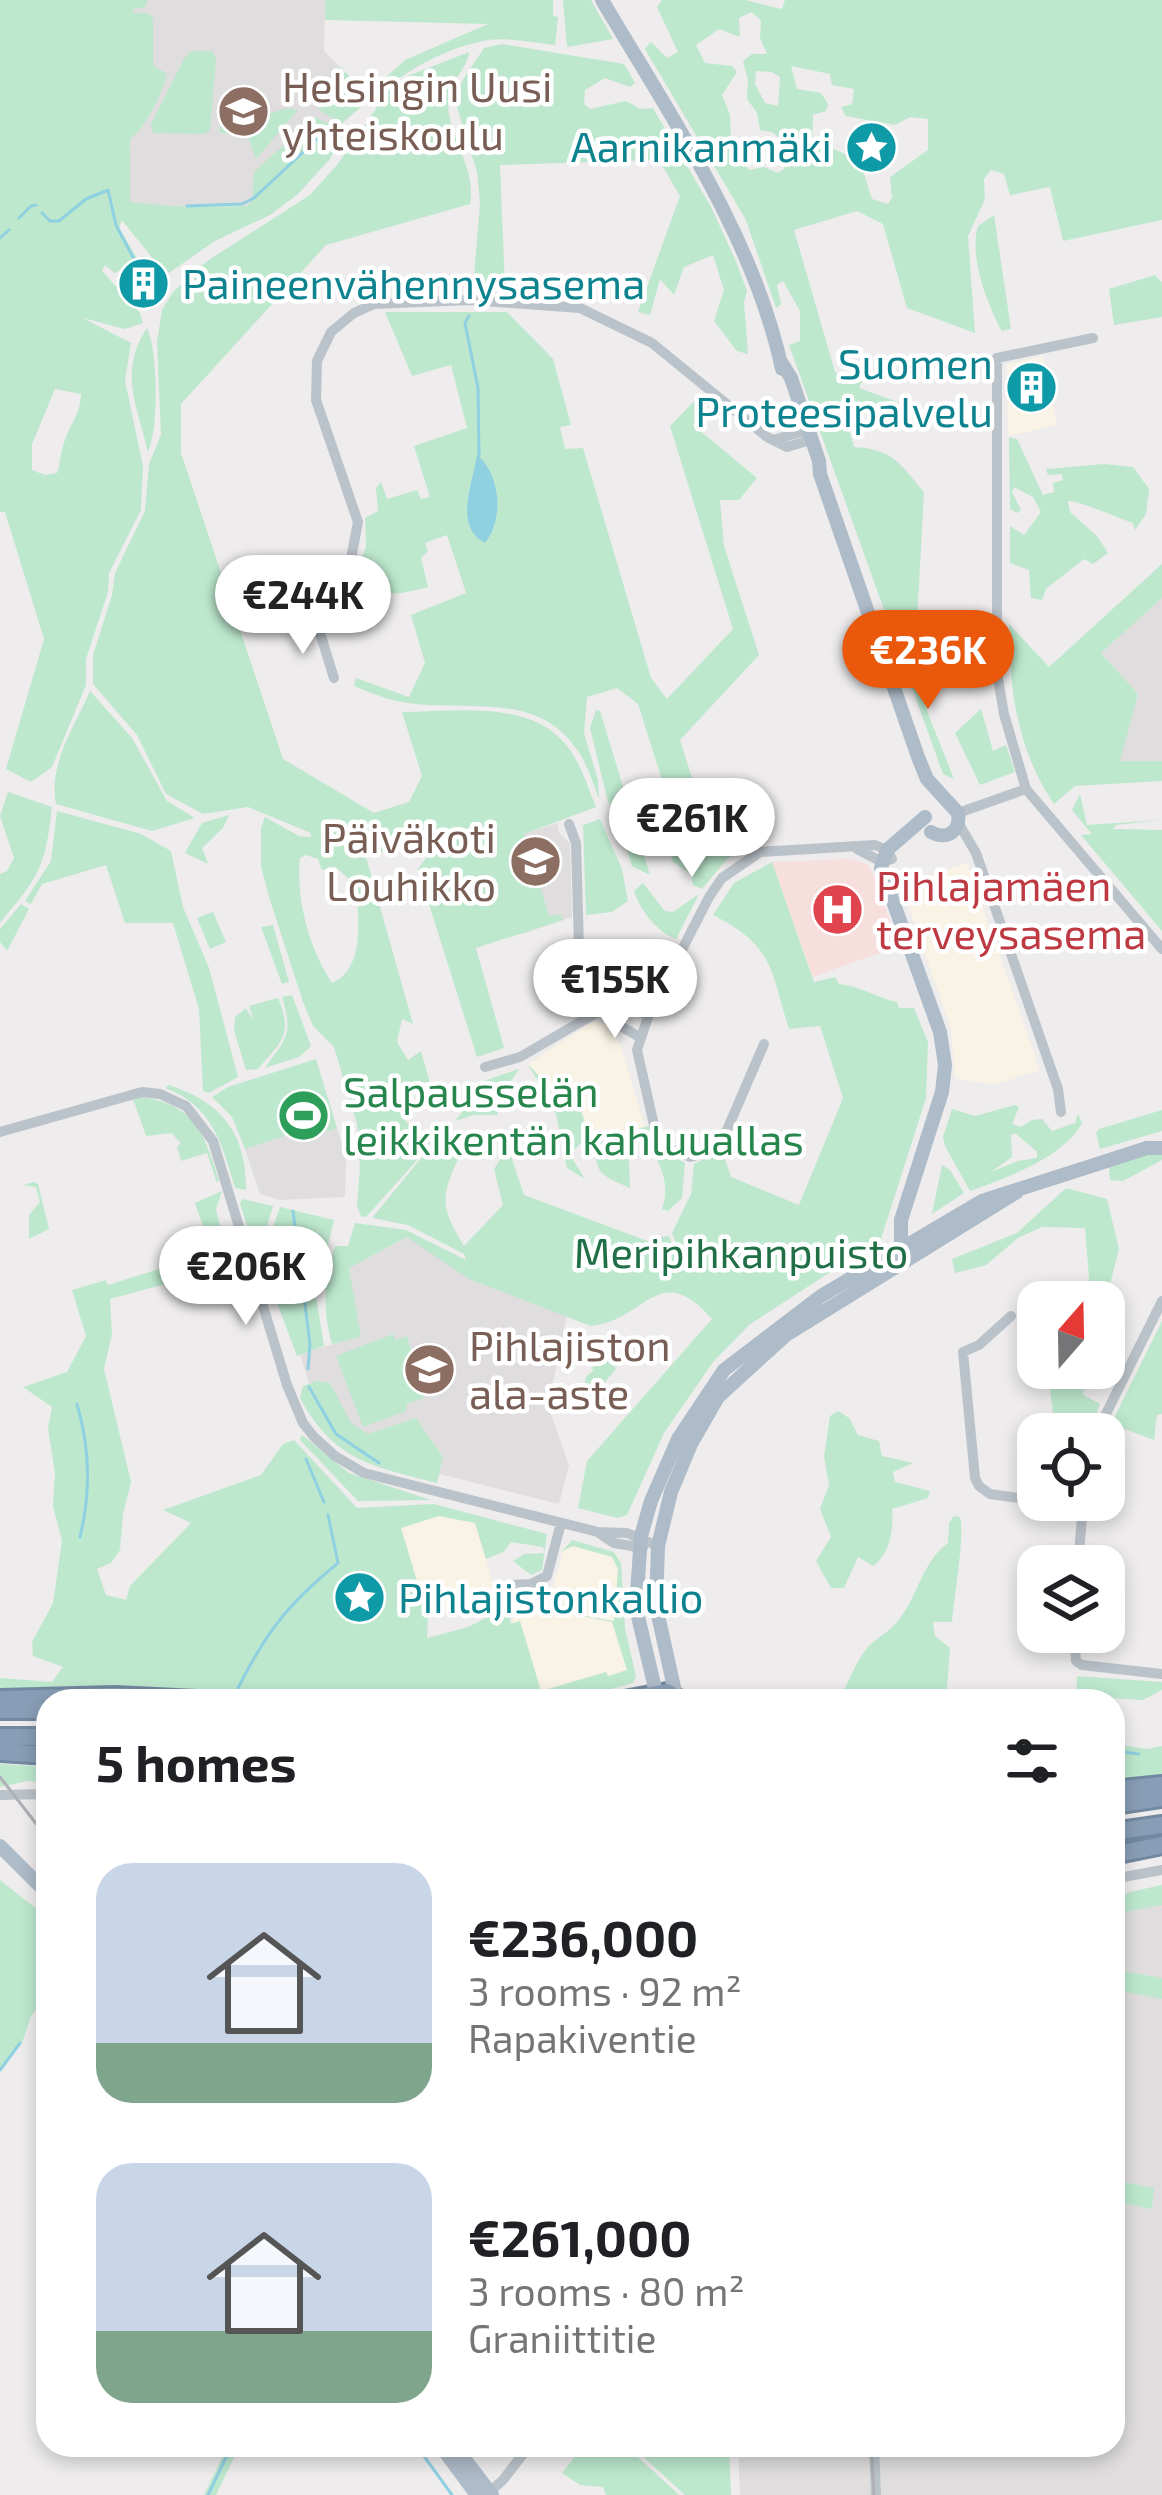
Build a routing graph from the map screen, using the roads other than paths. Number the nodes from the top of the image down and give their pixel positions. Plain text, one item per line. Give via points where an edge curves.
1 (602, 0) edge
2 (1093, 338) dead end
3 (805, 436) junction
4 (334, 678) dead end
5 (927, 779) junction
6 (1026, 789) junction
7 (944, 802) junction
8 (928, 820) junction
9 (569, 824) dead end
10 (956, 824) junction
11 (887, 857) junction
12 (1162, 949) edge
13 (608, 1006) junction
14 (649, 1014) junction
15 (639, 1037) junction
16 (764, 1044) dead end
17 (485, 1067) dead end
18 (1061, 1112) dead end
19 (1, 1127) edge
20 (1157, 1145) edge
21 (1022, 1189) junction
22 (907, 1200) junction
23 (916, 1239) junction
24 (901, 1248) junction
25 (916, 1256) junction
26 (1162, 1301) edge
27 (1011, 1316) dead end
28 (1106, 1413) edge
29 (1017, 1497) edge
30 (561, 1523) junction
31 (640, 1543) junction
32 (658, 1546) junction
33 (512, 1585) dead end
34 (1075, 1653) edge
35 (1162, 1674) edge
36 (664, 1689) edge
37 (666, 1689) edge
38 (36, 1698) edge
39 (0, 1699) edge
40 (0, 1710) edge
41 (36, 1710) edge
42 (36, 1737) edge
43 (0, 1738) edge
44 (0, 1752) edge
45 (36, 1754) edge
46 (1162, 1785) edge
47 (1125, 1789) edge
48 (36, 1794) edge
49 (0, 1796) edge
50 (1162, 1798) edge
51 (1125, 1803) edge
52 (1162, 1825) edge
53 (1125, 1830) edge
54 (1162, 1845) edge
55 (0, 1850) edge
56 (1125, 1853) edge
57 (1162, 1870) edge
58 (1125, 1877) edge
59 (36, 1882) edge
60 (451, 2457) edge
61 (462, 2457) edge
62 (519, 2457) edge
63 (874, 2457) edge
64 (486, 2494) edge
65 (876, 2495) edge

1 - 3 main road via 725,212 791,377
2 - 6 street via 997,358 997,673
3 - 4 street via 773,440 652,343 580,308 396,301 354,313 324,343 314,387 358,522 350,564 316,620
3 - 5 main road
5 - 7 main road
5 - 8 main road
6 - 10 street
6 - 12 street
7 - 8 main road
7 - 10 main road
8 - 10 main road
8 - 11 main road
9 - 13 street via 578,940
10 - 18 street via 976,853
11 - 14 street via 875,845 748,857 709,897
11 - 22 main road via 883,878 945,1064
13 - 14 street
13 - 15 street
13 - 17 street via 520,1057
14 - 15 street
15 - 16 street via 656,1134 690,1157 721,1142
19 - 30 street via 142,1092 175,1100 213,1141 287,1385 323,1447 364,1473
20 - 21 main road
21 - 23 main road
21 - 25 main road
22 - 23 main road
22 - 24 main road
23 - 24 main road
23 - 25 main road
24 - 25 main road
24 - 31 main road via 780,1324 724,1370 672,1450
25 - 32 main road via 786,1335 734,1378 691,1444
26 - 28 street
27 - 29 street via 963,1352 975,1478 990,1494
30 - 31 street via 614,1543
30 - 33 street via 547,1576
31 - 32 street
31 - 36 main road via 636,1608
32 - 37 main road
34 - 35 street via 1076,1661 1098,1669
38 - 39 highway
40 - 41 highway
42 - 43 highway
44 - 45 highway
46 - 47 highway
48 - 49 street
50 - 51 highway
52 - 53 highway
54 - 56 highway
55 - 59 main road
57 - 58 street
60 - 64 main road
61 - 64 main road
62 - 64 street
63 - 65 street

